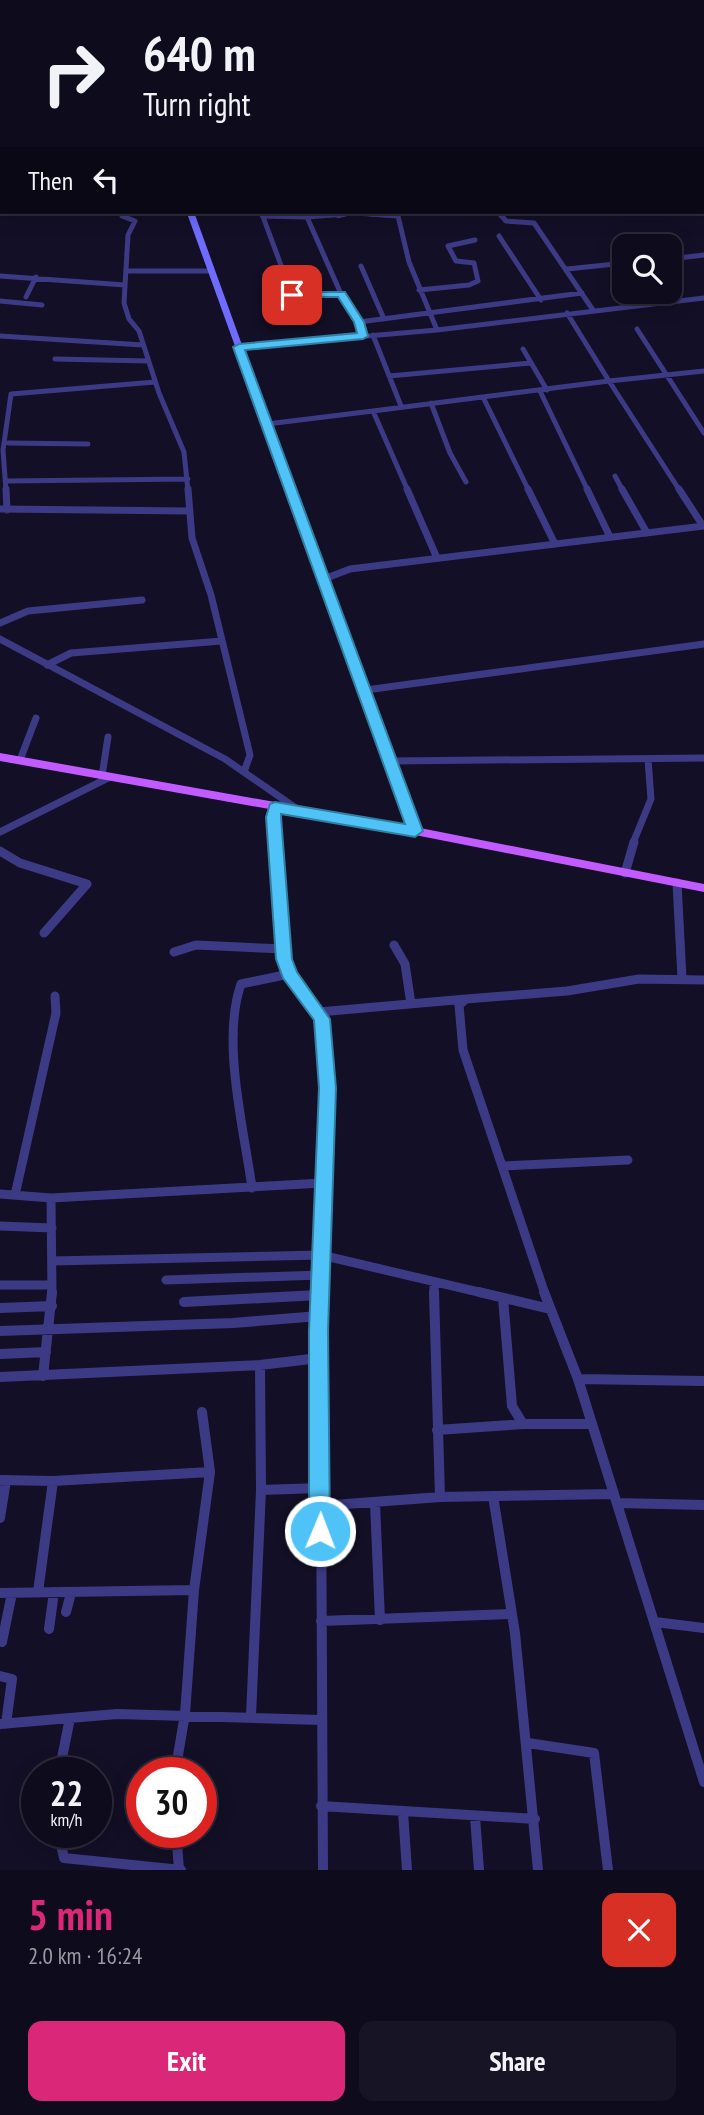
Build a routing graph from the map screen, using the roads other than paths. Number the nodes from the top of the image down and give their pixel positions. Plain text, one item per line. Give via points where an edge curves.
1 (191, 214) edge
2 (262, 214) edge
3 (307, 214) edge
4 (376, 214) edge
5 (500, 214) edge
6 (122, 216) dead end
7 (499, 236) dead end
8 (475, 240) dead end
9 (704, 256) edge
10 (682, 258) edge
11 (612, 264) edge
12 (361, 266) dead end
13 (567, 269) junction
14 (127, 271) junction
15 (212, 271) junction
16 (0, 276) edge
17 (36, 277) junction
18 (125, 285) junction
19 (419, 290) junction
20 (582, 293) junction
21 (341, 294) junction
22 (26, 297) dead end
23 (704, 298) edge
24 (541, 300) junction
25 (0, 301) edge
26 (42, 305) dead end
27 (593, 310) junction
28 (567, 313) junction
29 (430, 314) junction
30 (384, 319) junction
31 (359, 322) junction
32 (637, 329) dead end
33 (437, 330) junction
34 (373, 335) junction
35 (0, 336) edge
36 (363, 336) junction
37 (143, 345) junction
38 (239, 347) junction
39 (523, 349) dead end
40 (55, 359) dead end
41 (148, 361) junction
42 (531, 363) junction
43 (704, 371) edge
44 (389, 376) junction
45 (668, 376) junction
46 (609, 381) junction
47 (155, 382) junction
48 (543, 391) junction
49 (482, 397) junction
50 (431, 403) junction
51 (401, 406) junction
52 (373, 411) junction
53 (267, 424) junction
54 (704, 433) edge
55 (8, 443) junction
56 (88, 444) dead end
57 (615, 476) dead end
58 (188, 479) junction
59 (7, 481) junction
60 (466, 482) dead end
61 (4, 510) edge
62 (188, 511) junction
63 (704, 526) edge
64 (647, 533) junction
65 (610, 537) junction
66 (555, 544) junction
67 (437, 558) junction
68 (324, 579) junction
69 (142, 600) dead end
70 (0, 623) edge
71 (0, 639) edge
72 (222, 642) junction
73 (704, 644) edge
74 (47, 665) junction
75 (366, 690) junction
76 (36, 718) dead end
77 (108, 737) dead end
78 (0, 757) edge
79 (704, 758) edge
80 (648, 759) junction
81 (20, 760) junction
82 (391, 761) junction
83 (244, 772) junction
84 (106, 776) junction
85 (275, 807) junction
86 (300, 811) junction
87 (415, 831) junction
88 (0, 832) edge
89 (0, 851) edge
90 (625, 873) junction
91 (677, 883) junction
92 (704, 888) edge
93 (44, 933) dead end
94 (394, 945) dead end
95 (284, 949) junction
96 (174, 951) dead end
97 (289, 974) junction
98 (682, 978) junction
99 (704, 980) edge
100 (55, 996) dead end
101 (466, 999) junction
102 (411, 1004) junction
103 (319, 1012) junction
104 (628, 1160) dead end
105 (503, 1166) junction
106 (323, 1183) junction
107 (252, 1188) junction
108 (15, 1195) junction
109 (1, 1198) edge
110 (51, 1198) junction
111 (0, 1226) edge
112 (51, 1228) junction
113 (321, 1255) junction
114 (52, 1261) junction
115 (321, 1275) junction
116 (166, 1280) dead end
117 (433, 1283) junction
118 (0, 1285) edge
119 (52, 1285) junction
120 (319, 1295) junction
121 (503, 1298) junction
122 (184, 1302) dead end
123 (52, 1307) junction
124 (0, 1308) edge
125 (550, 1309) junction
126 (319, 1316) junction
127 (0, 1331) edge
128 (50, 1331) junction
129 (46, 1352) junction
130 (0, 1354) edge
131 (319, 1358) junction
132 (260, 1365) junction
133 (43, 1376) junction
134 (0, 1377) edge
135 (578, 1379) junction
136 (704, 1381) edge
137 (202, 1412) dead end
138 (523, 1424) junction
139 (592, 1424) junction
140 (437, 1430) junction
141 (211, 1472) junction
142 (3, 1480) edge
143 (53, 1481) junction
144 (320, 1488) junction
145 (261, 1490) junction
146 (493, 1496) junction
147 (440, 1497) junction
148 (616, 1499) junction
149 (375, 1503) junction
150 (704, 1505) edge
151 (320, 1506) junction
152 (0, 1518) edge
153 (194, 1590) junction
154 (38, 1592) junction
155 (54, 1592) junction
156 (71, 1592) junction
157 (6, 1593) edge
158 (66, 1612) dead end
159 (512, 1614) junction
160 (380, 1620) junction
161 (321, 1621) junction
162 (655, 1622) junction
163 (704, 1628) edge
164 (49, 1629) dead end
165 (2, 1642) dead end
166 (0, 1676) edge
167 (185, 1714) junction
168 (251, 1716) junction
169 (71, 1718) junction
170 (321, 1720) junction
171 (3, 1724) edge
172 (528, 1743) junction
173 (62, 1757) edge
174 (178, 1757) edge
175 (704, 1782) edge
176 (321, 1806) junction
177 (403, 1812) junction
178 (475, 1817) junction
179 (534, 1819) junction
180 (62, 1848) edge
181 (178, 1848) edge
182 (96, 1867) edge
183 (180, 1869) edge
184 (323, 1870) edge
185 (407, 1870) edge
186 (478, 1870) edge
187 (538, 1870) edge
188 (608, 1870) edge

1 - 15 street
2 - 3 street
2 - 21 street via 269,243 292,295
3 - 21 street
4 - 19 street via 398,216 400,236
5 - 13 street via 506,221 534,223
6 - 14 street via 134,219 128,235
7 - 24 street
8 - 19 street via 448,246 456,261 474,264 478,281
9 - 10 street
11 - 13 street
12 - 30 street
13 - 20 street
14 - 15 street
14 - 18 street
15 - 38 street
16 - 17 street
17 - 18 street
17 - 22 street
18 - 37 street via 124,303
19 - 29 street
20 - 24 street
20 - 27 street
21 - 31 street
23 - 27 street
24 - 29 street
25 - 26 street
27 - 28 street
28 - 33 street
28 - 46 street
29 - 30 street
29 - 33 street
30 - 31 street
31 - 36 street
32 - 45 street
33 - 34 street
34 - 36 street
34 - 44 street
35 - 37 street
36 - 38 street
37 - 41 street
38 - 53 street
39 - 42 street
40 - 41 street
41 - 47 street
42 - 44 street
42 - 48 street
43 - 45 street
44 - 51 street
45 - 46 street
45 - 54 street
46 - 48 street
46 - 63 street
47 - 55 street via 11,394
47 - 58 street via 180,440
48 - 49 street
48 - 65 street
49 - 50 street
49 - 66 street
50 - 51 street
50 - 60 street
51 - 52 street
52 - 53 street
52 - 67 street
53 - 68 street
55 - 56 street
55 - 59 street via 3,450
57 - 64 street
58 - 59 street
58 - 62 street
59 - 61 street
61 - 62 street
62 - 72 street
63 - 64 street
64 - 65 street
65 - 66 street
66 - 67 street
67 - 68 street via 350,569
68 - 75 street
69 - 70 street via 28,611
71 - 74 street
72 - 74 street via 71,653
72 - 83 street via 250,755
73 - 75 street
74 - 83 street
75 - 82 street
76 - 81 street
77 - 84 street
78 - 81 main road
79 - 80 street
80 - 82 street
80 - 90 street via 651,799
81 - 84 main road
82 - 87 street
83 - 86 street
84 - 85 main road
84 - 88 street
85 - 86 main road
85 - 95 street via 273,839
86 - 87 main road
87 - 90 main road
89 - 93 street via 15,863 87,884
90 - 91 main road
91 - 92 main road
91 - 98 street
94 - 102 street via 405,964
95 - 96 street via 196,944
95 - 97 street
97 - 103 street
97 - 107 street via 241,984 236,991 232,1022
98 - 99 street
98 - 101 street via 619,980 567,990
100 - 108 street via 56,1013
101 - 102 street
101 - 105 street via 459,1005 463,1050
102 - 103 street
103 - 106 street via 328,1088
104 - 105 street
105 - 125 street
106 - 107 street
106 - 113 street
107 - 110 street
108 - 109 street
108 - 110 street
110 - 112 street
111 - 112 street
112 - 114 street
113 - 114 street
113 - 115 street
113 - 117 street
114 - 119 street
115 - 116 street
115 - 120 street
117 - 121 street
117 - 140 street
118 - 119 street
119 - 123 street
120 - 122 street
120 - 126 street
121 - 125 street
121 - 138 street via 512,1406
123 - 124 street
123 - 128 street
125 - 135 street
126 - 128 street
126 - 131 street
127 - 128 street
128 - 129 street
129 - 130 street
129 - 133 street
131 - 132 street
131 - 144 street
132 - 133 street
132 - 145 street
133 - 134 street
135 - 136 street
135 - 139 street
137 - 141 street
138 - 139 street
138 - 140 street
139 - 148 street
140 - 147 street
141 - 143 street
141 - 153 street
142 - 143 street
142 - 152 street
143 - 154 street
144 - 145 street
144 - 151 street
145 - 168 street
146 - 147 street
146 - 148 street
146 - 159 street
147 - 149 street
148 - 150 street
148 - 162 street
149 - 151 street
149 - 160 street
151 - 161 street
153 - 156 street
153 - 167 street
154 - 155 street
154 - 157 street
155 - 156 street
155 - 164 street
156 - 158 street
157 - 165 street
159 - 160 street
159 - 172 street
160 - 161 street
161 - 170 street
162 - 163 street
162 - 175 street
166 - 171 street via 12,1679
167 - 168 street
167 - 169 street
167 - 174 street
168 - 170 street
169 - 171 street
169 - 173 street
170 - 176 street
172 - 179 street
172 - 188 street via 594,1753
176 - 177 street
176 - 184 street
177 - 178 street
177 - 185 street
178 - 179 street
178 - 186 street
179 - 187 street
180 - 182 street via 64,1858
181 - 183 street
182 - 183 street

